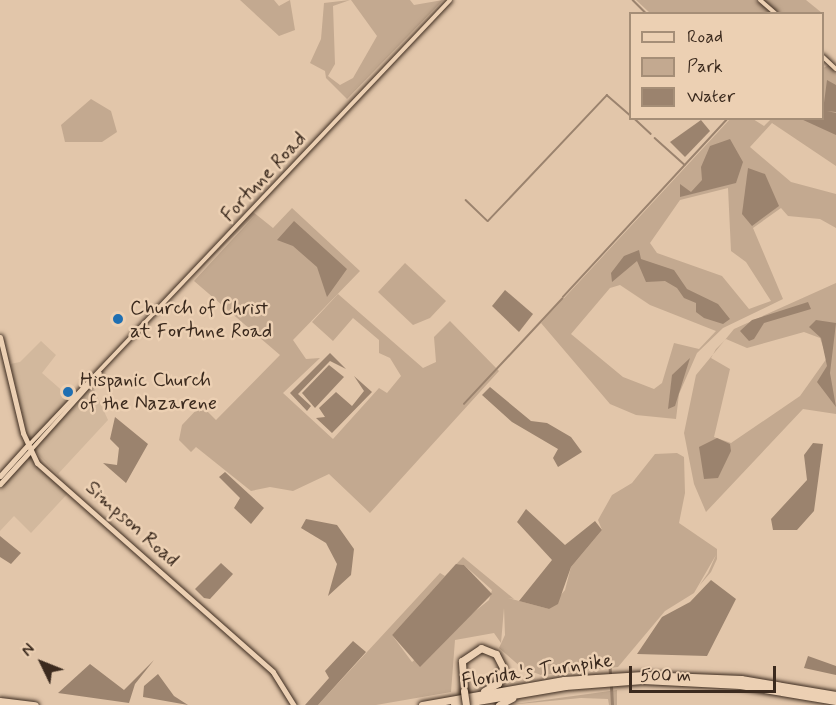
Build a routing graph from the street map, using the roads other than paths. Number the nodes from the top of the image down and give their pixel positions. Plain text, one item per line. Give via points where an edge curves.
1 (450, 0) edge
2 (760, 0) edge
3 (774, 12) edge
4 (824, 58) edge
5 (836, 69) edge
6 (0, 338) edge
7 (100, 373) junction
8 (24, 437) junction
9 (37, 437) junction
10 (28, 448) junction
11 (0, 476) edge
12 (0, 484) edge
13 (565, 686) junction
14 (836, 695) edge
15 (0, 701) edge
16 (836, 701) edge
17 (452, 702) edge
18 (35, 705) edge
19 (294, 705) edge
20 (422, 705) edge
21 (466, 705) edge
22 (499, 705) edge

1 - 7 street, Fortune Road
2 - 3 street
4 - 5 street
6 - 8 main road, Simpson Road
7 - 9 street, Fortune Road
7 - 10 street, Fortune Road
8 - 9 street
8 - 10 main road, Simpson Road
9 - 10 street, Fortune Road
10 - 11 main road, Fortune Road
10 - 12 main road, Fortune Road
10 - 19 main road, Simpson Road via 48,474 273,672
13 - 16 highway, Florida's Turnpike via 696,681
13 - 17 highway, Florida's Turnpike
13 - 22 highway
14 - 17 highway, Florida's Turnpike via 741,679 643,675 564,680
15 - 18 highway
17 - 20 highway, Florida's Turnpike
17 - 21 highway, bridge via 498,683 503,668 496,654 481,648 465,656 464,691

